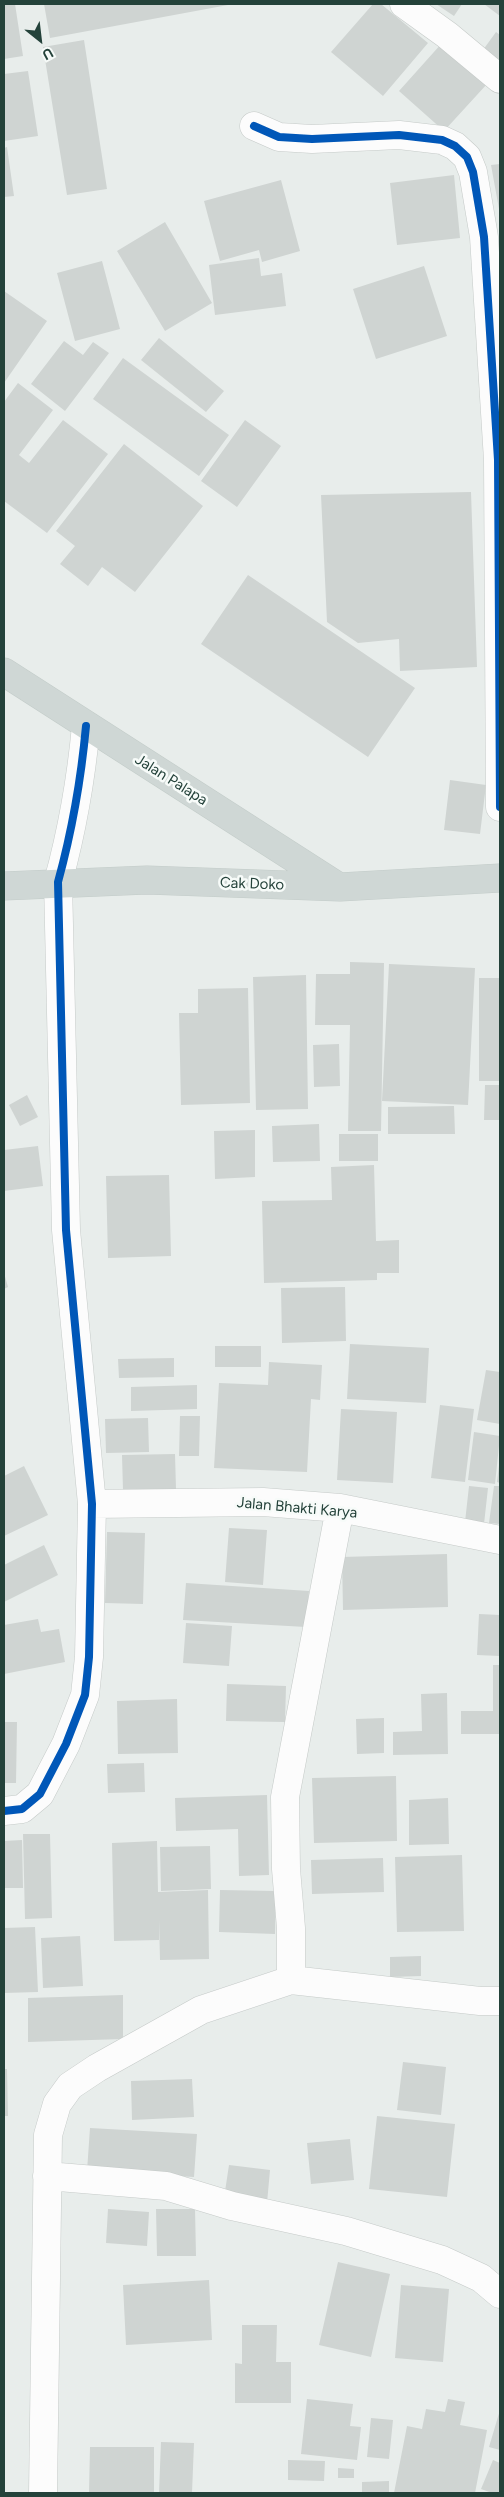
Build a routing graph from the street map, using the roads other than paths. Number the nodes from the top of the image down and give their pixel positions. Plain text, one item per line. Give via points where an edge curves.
1 (404, 4) edge
2 (500, 79) edge
3 (254, 126) dead end
4 (4, 672) edge
5 (86, 726) junction
6 (500, 807) edge
7 (500, 878) edge
8 (58, 882) junction
9 (4, 886) edge
10 (340, 887) junction
11 (92, 1504) junction
12 (340, 1508) junction
13 (500, 1540) edge
14 (4, 1811) edge
15 (291, 1980) junction
16 (500, 2000) edge
17 (47, 2176) junction
18 (500, 2294) edge
19 (43, 2493) edge

1 - 2 street
3 - 6 street via 279,137 312,139 399,135 442,140 467,157 473,172 484,237 498,460
4 - 5 main road, Jalan Palapa
5 - 8 street via 71,833
5 - 10 main road, Jalan Palapa
7 - 10 main road, Cak Doko
8 - 9 main road, Cak Doko
8 - 10 main road, Cak Doko via 147,880
8 - 11 street via 66,1230
11 - 12 street, Jalan Bhakti Karya via 263,1502
11 - 14 street via 89,1657 85,1695 66,1744 40,1794 22,1809
12 - 13 street, Jalan Bhakti Karya
12 - 15 street via 285,1797
15 - 16 street via 480,2001
15 - 17 street via 201,2010 96,2068 70,2086 56,2104 48,2135
17 - 18 street via 166,2186 232,2206 346,2231 442,2260 481,2278
17 - 19 street

